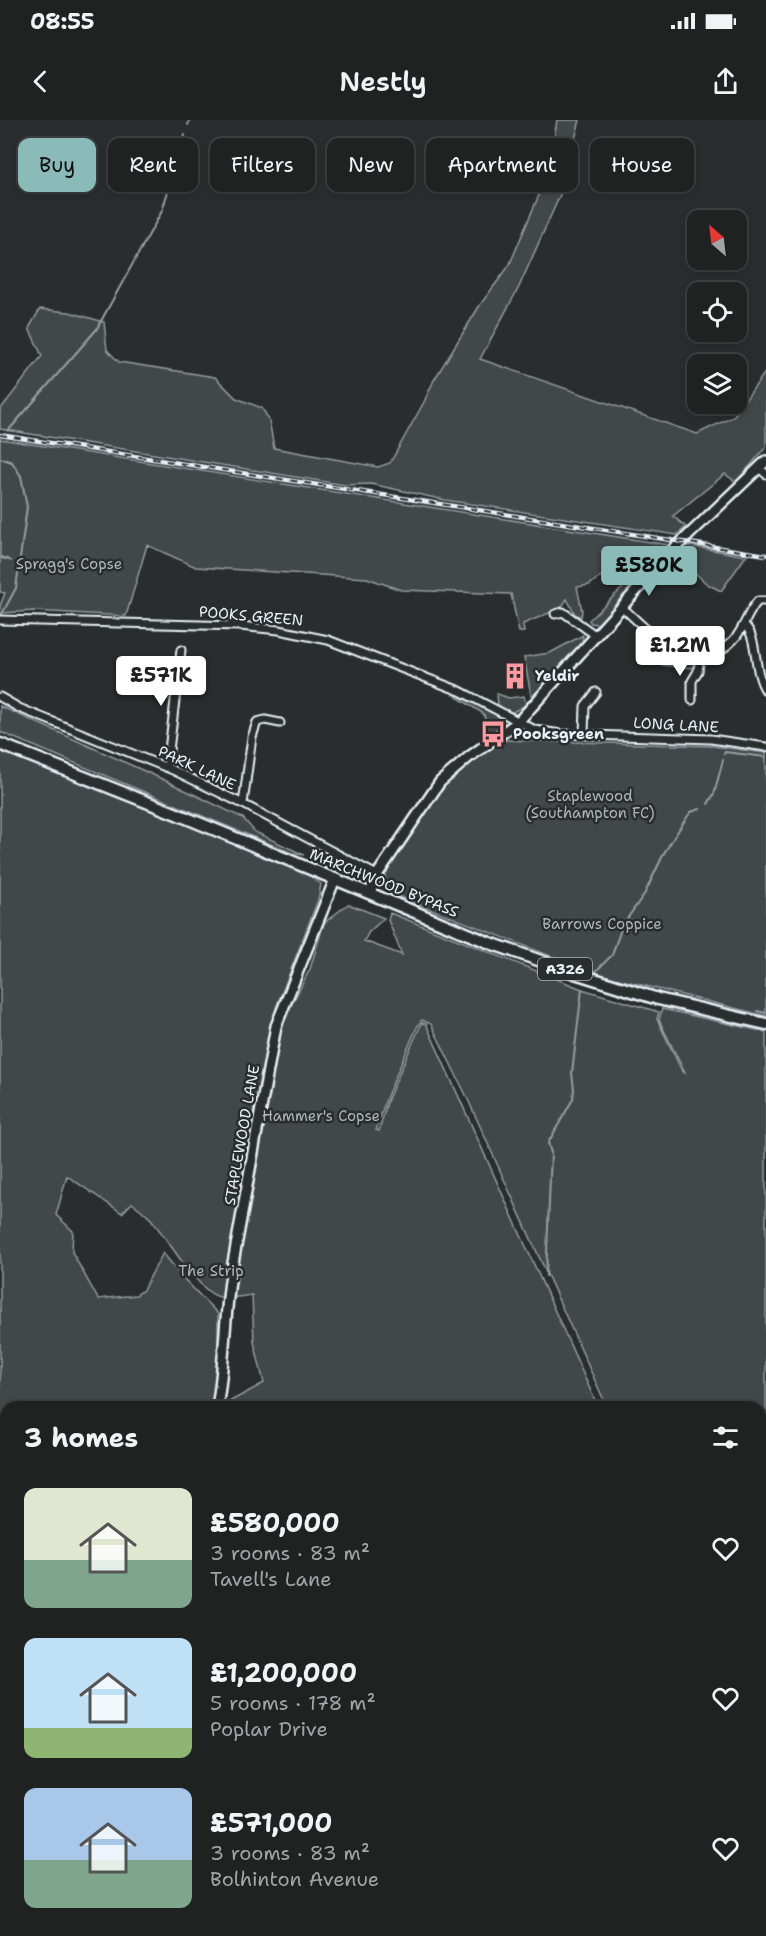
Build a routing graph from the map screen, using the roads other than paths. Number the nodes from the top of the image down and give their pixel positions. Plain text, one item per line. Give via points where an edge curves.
1 (764, 468) edge
2 (766, 601) edge
3 (622, 607) junction
4 (555, 614) dead end
5 (0, 620) edge
6 (744, 625) junction
7 (595, 635) junction
8 (181, 650) dead end
9 (700, 656) junction
10 (766, 691) edge
11 (596, 692) dead end
12 (0, 697) edge
13 (692, 700) dead end
14 (280, 723) dead end
15 (518, 723) junction
16 (584, 734) junction
17 (2, 745) edge
18 (766, 747) edge
19 (166, 768) junction
20 (243, 804) junction
21 (377, 876) junction
22 (335, 879) junction
23 (370, 893) junction
24 (766, 1024) edge
25 (218, 1401) edge

1 - 3 street via 681,542
2 - 6 street via 758,601
3 - 7 street
3 - 9 street via 668,649
4 - 7 street via 563,612
5 - 15 street, POOKS GREEN via 240,626 307,634 460,691
6 - 9 street via 725,646
6 - 10 street via 752,633 756,668
7 - 15 street
8 - 19 street
9 - 13 street via 692,681
11 - 16 street via 585,706
12 - 19 street, PARK LANE
14 - 20 street via 257,722
15 - 16 street, LONG LANE via 546,733
15 - 21 street via 440,782
16 - 18 street, LONG LANE via 711,739
17 - 22 main road, MARCHWOOD BYPASS / A326
19 - 20 street, PARK LANE
20 - 21 street, PARK LANE
21 - 23 street
22 - 23 main road, MARCHWOOD BYPASS / A326
22 - 25 street, STAPLEWOOD LANE via 276,1026 231,1274
23 - 24 main road, MARCHWOOD BYPASS / A326 via 575,973 658,999

